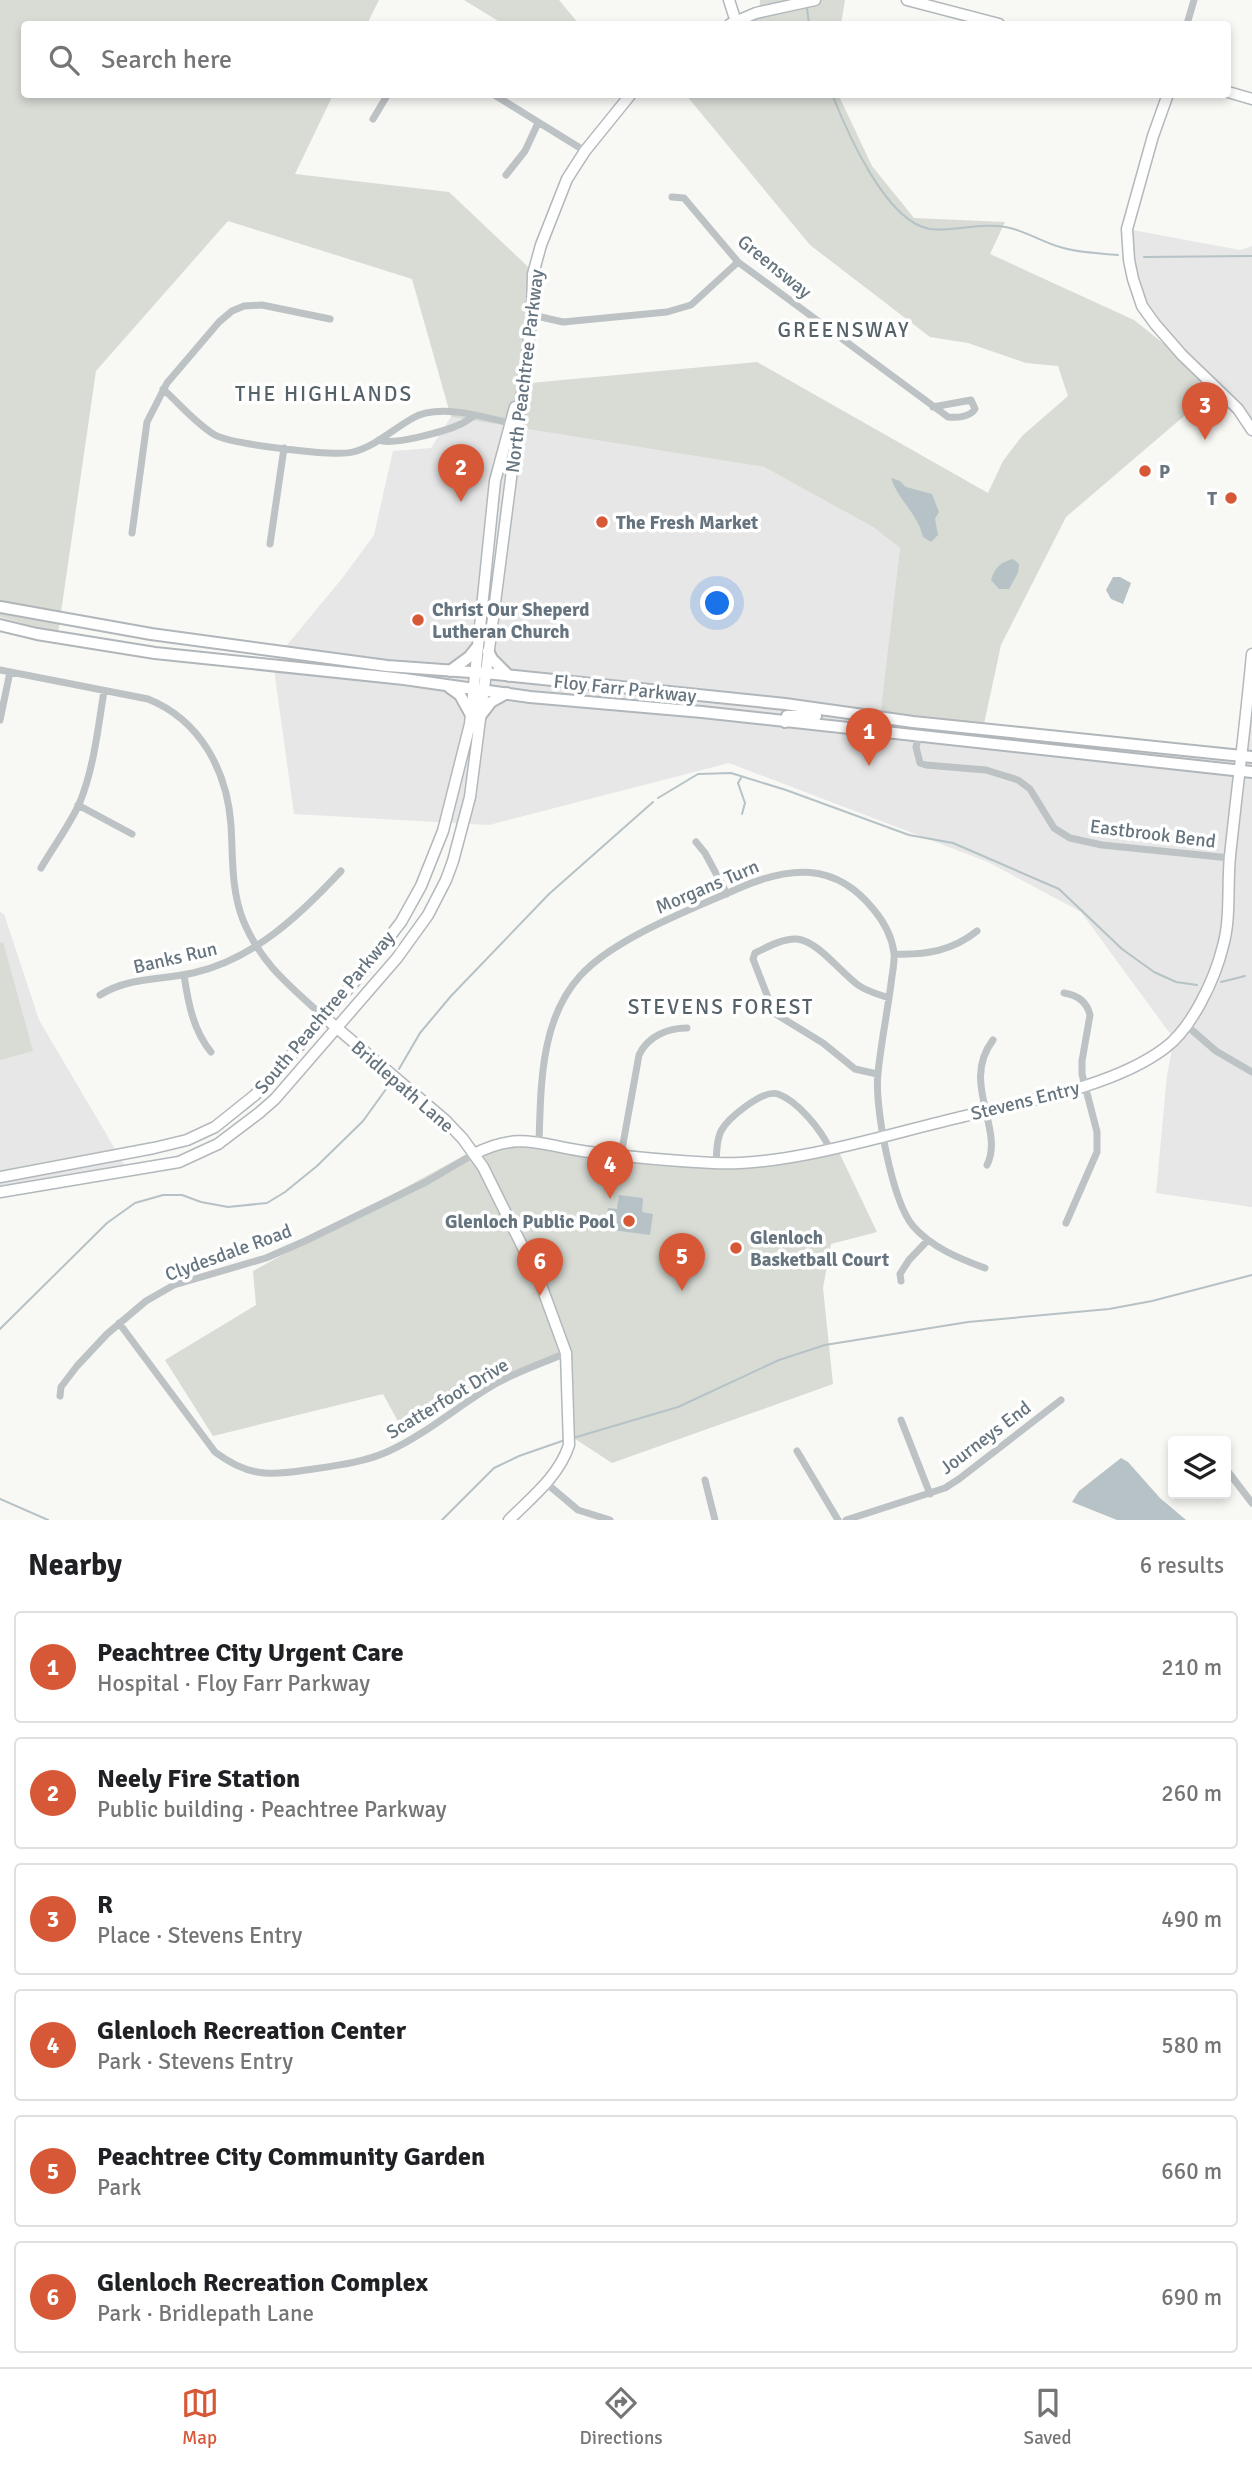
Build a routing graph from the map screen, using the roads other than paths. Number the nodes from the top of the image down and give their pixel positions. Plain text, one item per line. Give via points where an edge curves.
1 (729, 0) edge
2 (815, 0) edge
3 (907, 0) edge
4 (1194, 0) edge
5 (733, 21) edge
6 (738, 21) edge
7 (988, 21) edge
8 (1188, 21) edge
9 (1231, 93) edge
10 (386, 98) edge
11 (499, 98) edge
12 (628, 98) edge
13 (1167, 98) edge
14 (1252, 99) edge
15 (373, 119) dead end
16 (538, 123) junction
17 (585, 151) junction
18 (506, 175) dead end
19 (672, 197) dead end
20 (738, 262) junction
21 (532, 315) junction
22 (330, 319) dead end
23 (163, 389) junction
24 (933, 407) junction
25 (475, 415) junction
26 (514, 424) junction
27 (1252, 430) edge
28 (379, 440) junction
29 (284, 449) junction
30 (132, 533) dead end
31 (270, 544) dead end
32 (483, 589) junction
33 (496, 589) junction
34 (0, 607) edge
35 (0, 625) edge
36 (483, 649) junction
37 (1252, 654) edge
38 (0, 670) edge
39 (450, 671) junction
40 (10, 672) junction
41 (480, 673) junction
42 (509, 676) junction
43 (447, 685) junction
44 (478, 689) junction
45 (104, 691) junction
46 (508, 693) junction
47 (785, 704) junction
48 (702, 712) junction
49 (842, 712) junction
50 (476, 715) junction
51 (0, 720) edge
52 (785, 722) junction
53 (919, 736) junction
54 (1247, 757) edge
55 (1247, 771) edge
56 (78, 805) junction
57 (132, 834) dead end
58 (696, 842) dead end
59 (1230, 858) junction
60 (41, 868) dead end
61 (341, 872) dead end
62 (727, 894) junction
63 (977, 931) dead end
64 (256, 947) junction
65 (895, 954) junction
66 (184, 975) junction
67 (1065, 993) dead end
68 (100, 995) dead end
69 (889, 998) junction
70 (324, 1017) junction
71 (1186, 1025) junction
72 (337, 1028) junction
73 (687, 1028) dead end
74 (993, 1041) dead end
75 (211, 1052) dead end
76 (1252, 1072) edge
77 (877, 1074) junction
78 (1085, 1086) junction
79 (985, 1111) junction
80 (884, 1135) junction
81 (539, 1142) junction
82 (830, 1149) junction
83 (474, 1154) junction
84 (621, 1155) junction
85 (716, 1163) junction
86 (987, 1165) dead end
87 (0, 1177) edge
88 (0, 1192) edge
89 (1066, 1223) dead end
90 (928, 1240) junction
91 (985, 1268) dead end
92 (901, 1281) dead end
93 (119, 1323) junction
94 (566, 1353) junction
95 (60, 1396) dead end
96 (1061, 1400) dead end
97 (901, 1420) dead end
98 (797, 1451) dead end
99 (1231, 1476) edge
100 (705, 1480) dead end
101 (546, 1483) junction
102 (930, 1494) junction
103 (1252, 1503) edge
104 (509, 1520) edge
105 (610, 1520) edge
106 (715, 1520) edge
107 (838, 1520) edge
108 (846, 1520) edge

1 - 5 street
2 - 6 street
3 - 7 street
4 - 8 street
9 - 14 street
10 - 15 street
11 - 16 street
12 - 17 street, North Peachtree Parkway
13 - 27 street via 1127,228 1133,279 1142,306 1155,324 1238,409
16 - 17 street
16 - 18 street via 525,151
17 - 21 street, North Peachtree Parkway via 567,179 541,245 533,274
19 - 20 street, Greensway via 684,198
20 - 21 street via 691,305 667,312 564,322
20 - 24 street, Greensway
21 - 26 street, North Peachtree Parkway
22 - 23 street via 262,305 232,311
23 - 29 street via 218,436
23 - 30 street via 147,422
24 - 24 street, Greensway via 971,400 975,409 951,418
25 - 26 street
25 - 28 street via 461,424 409,438
25 - 28 street via 439,412 417,416
26 - 32 street, North Peachtree Parkway via 495,481
26 - 33 street, North Peachtree Parkway
28 - 29 street via 349,453
29 - 31 street
32 - 33 street
32 - 36 street, North Peachtree Parkway
33 - 36 street, North Peachtree Parkway
34 - 39 main road, Floy Farr Parkway via 229,645
35 - 43 main road, Floy Farr Parkway via 155,653
36 - 39 main road
36 - 41 street, North Peachtree Parkway
36 - 42 main road
37 - 54 street, Stevens Entry
38 - 40 street
39 - 41 main road, Floy Farr Parkway
40 - 45 street
40 - 51 street
41 - 42 main road, Floy Farr Parkway
41 - 44 street, North Peachtree Parkway
42 - 47 main road, Floy Farr Parkway
43 - 44 main road, Floy Farr Parkway
43 - 50 main road
44 - 46 main road, Floy Farr Parkway
44 - 50 street, South Peachtree Parkway
45 - 56 street via 94,756
45 - 64 street via 167,707 191,727 215,761 228,801 235,892
46 - 48 main road, Floy Farr Parkway
46 - 50 main road
47 - 48 main road via 767,713 712,707
47 - 49 main road, Floy Farr Parkway
48 - 52 main road, Floy Farr Parkway
49 - 52 main road via 832,717 791,714
49 - 54 main road, Floy Farr Parkway
50 - 70 street, South Peachtree Parkway via 443,831 421,886 401,922
50 - 72 street, South Peachtree Parkway via 470,797 442,888 397,958
52 - 53 main road, Floy Farr Parkway
53 - 55 main road, Floy Farr Parkway
53 - 59 street, Eastbrook Bend via 920,762 986,770 1018,780 1030,789 1054,828 1070,838
54 - 55 street, Stevens Entry
55 - 59 street, Stevens Entry
56 - 57 street
56 - 60 street
58 - 62 street
59 - 71 street, Stevens Entry via 1224,945 1211,981
61 - 64 street, Banks Run via 288,924
62 - 65 street, Morgans Turn via 783,873 825,875 853,888 869,904 883,921
62 - 81 street, Morgans Turn via 647,929 581,974 550,1031 544,1054
63 - 65 street via 952,947
64 - 66 street, Banks Run via 216,967
64 - 70 street via 273,971
65 - 69 street, Morgans Turn
66 - 68 street, Banks Run via 120,985
66 - 75 street via 190,1010
67 - 78 street via 1076,995 1090,1015 1082,1061
69 - 77 street, Morgans Turn
69 - 77 street via 858,985 800,939 763,949 753,959 775,1013 855,1069
70 - 72 street, Bridlepath Lane
70 - 87 street, South Peachtree Parkway via 255,1095 215,1127 154,1148
71 - 76 street via 1224,1057
71 - 78 street, Stevens Entry via 1167,1047 1140,1064
72 - 83 street, Bridlepath Lane via 445,1120
72 - 88 street, South Peachtree Parkway via 275,1100 208,1149 179,1162
73 - 84 street via 664,1031 643,1047
74 - 79 street via 981,1071
77 - 80 street, Morgans Turn
78 - 79 street, Stevens Entry
78 - 89 street via 1097,1132 1097,1152
79 - 80 street, Stevens Entry
79 - 86 street via 992,1154
80 - 82 street, Stevens Entry
80 - 90 street, Morgans Turn via 904,1210
81 - 83 street, Stevens Entry via 495,1143
81 - 84 street, Stevens Entry
82 - 85 street, Stevens Entry
82 - 85 street via 812,1120 779,1094 770,1093 723,1127
83 - 93 street, Clydesdale Road via 305,1241 266,1258 174,1285
83 - 94 street, Bridlepath Lane via 538,1278
84 - 85 street, Stevens Entry
90 - 91 street
90 - 92 street via 909,1260
93 - 94 street, Scatterfoot Drive via 215,1452 237,1467 263,1474 347,1464 386,1453 495,1384
93 - 95 street, Clydesdale Road via 77,1366 61,1387
94 - 101 street, Bridlepath Lane via 570,1436 566,1457
96 - 102 street, Journeys End via 959,1479
97 - 102 street
98 - 107 street
99 - 103 street
100 - 106 street
101 - 104 street, Bridlepath Lane
101 - 105 street via 578,1510
102 - 108 street, Journeys End

